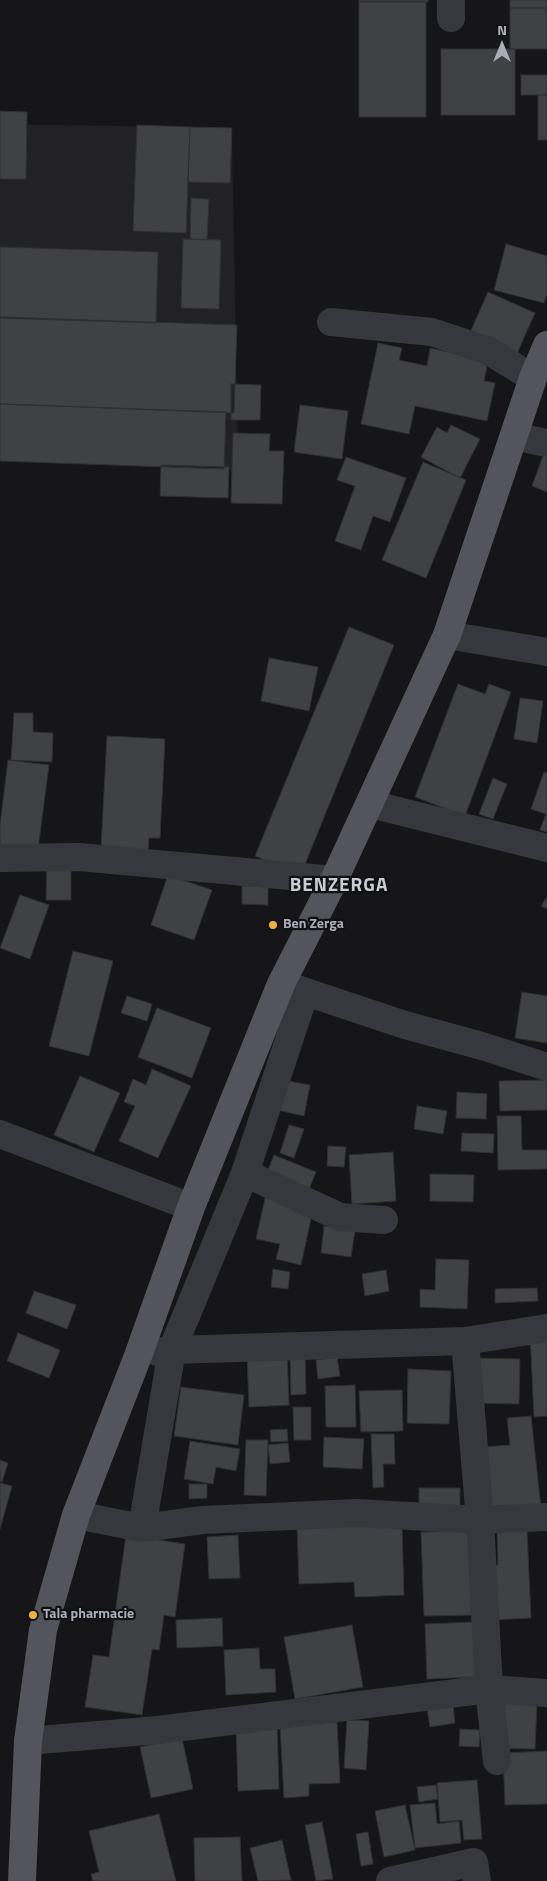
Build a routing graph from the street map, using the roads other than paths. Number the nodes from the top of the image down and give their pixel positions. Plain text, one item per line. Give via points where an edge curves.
1 (331, 322) dead end
2 (547, 346) edge
3 (533, 378) junction
4 (514, 436) junction
5 (547, 443) edge
6 (447, 635) junction
7 (547, 652) edge
8 (370, 804) junction
9 (547, 848) edge
10 (0, 858) edge
11 (334, 880) junction
12 (293, 988) junction
13 (547, 1067) edge
14 (0, 1134) edge
15 (245, 1173) junction
16 (191, 1207) junction
17 (384, 1220) dead end
18 (547, 1328) edge
19 (465, 1341) junction
20 (172, 1350) junction
21 (138, 1356) junction
22 (76, 1515) junction
23 (547, 1517) edge
24 (480, 1520) junction
25 (142, 1528) junction
26 (490, 1689) junction
27 (547, 1693) edge
28 (28, 1741) junction
29 (496, 1761) dead end
30 (22, 1880) edge
31 (390, 1881) edge
32 (477, 1881) edge

1 - 3 street via 432,332 489,351
2 - 3 main road
3 - 4 main road
4 - 5 street
4 - 6 main road
6 - 7 street
6 - 8 main road
8 - 9 street
8 - 11 main road
10 - 11 street via 78,857
11 - 12 main road
12 - 13 street
12 - 15 street
12 - 16 main road
14 - 16 street
15 - 17 street via 340,1217
15 - 20 street
16 - 21 main road
18 - 19 street
19 - 20 street
19 - 24 street
20 - 21 street
20 - 25 street
21 - 22 main road
22 - 25 street
22 - 28 main road via 43,1630
23 - 24 street
24 - 25 street via 357,1513 203,1520
24 - 26 street
26 - 27 street
26 - 28 street via 158,1730
26 - 29 street
28 - 30 main road
31 - 32 street via 474,1862

